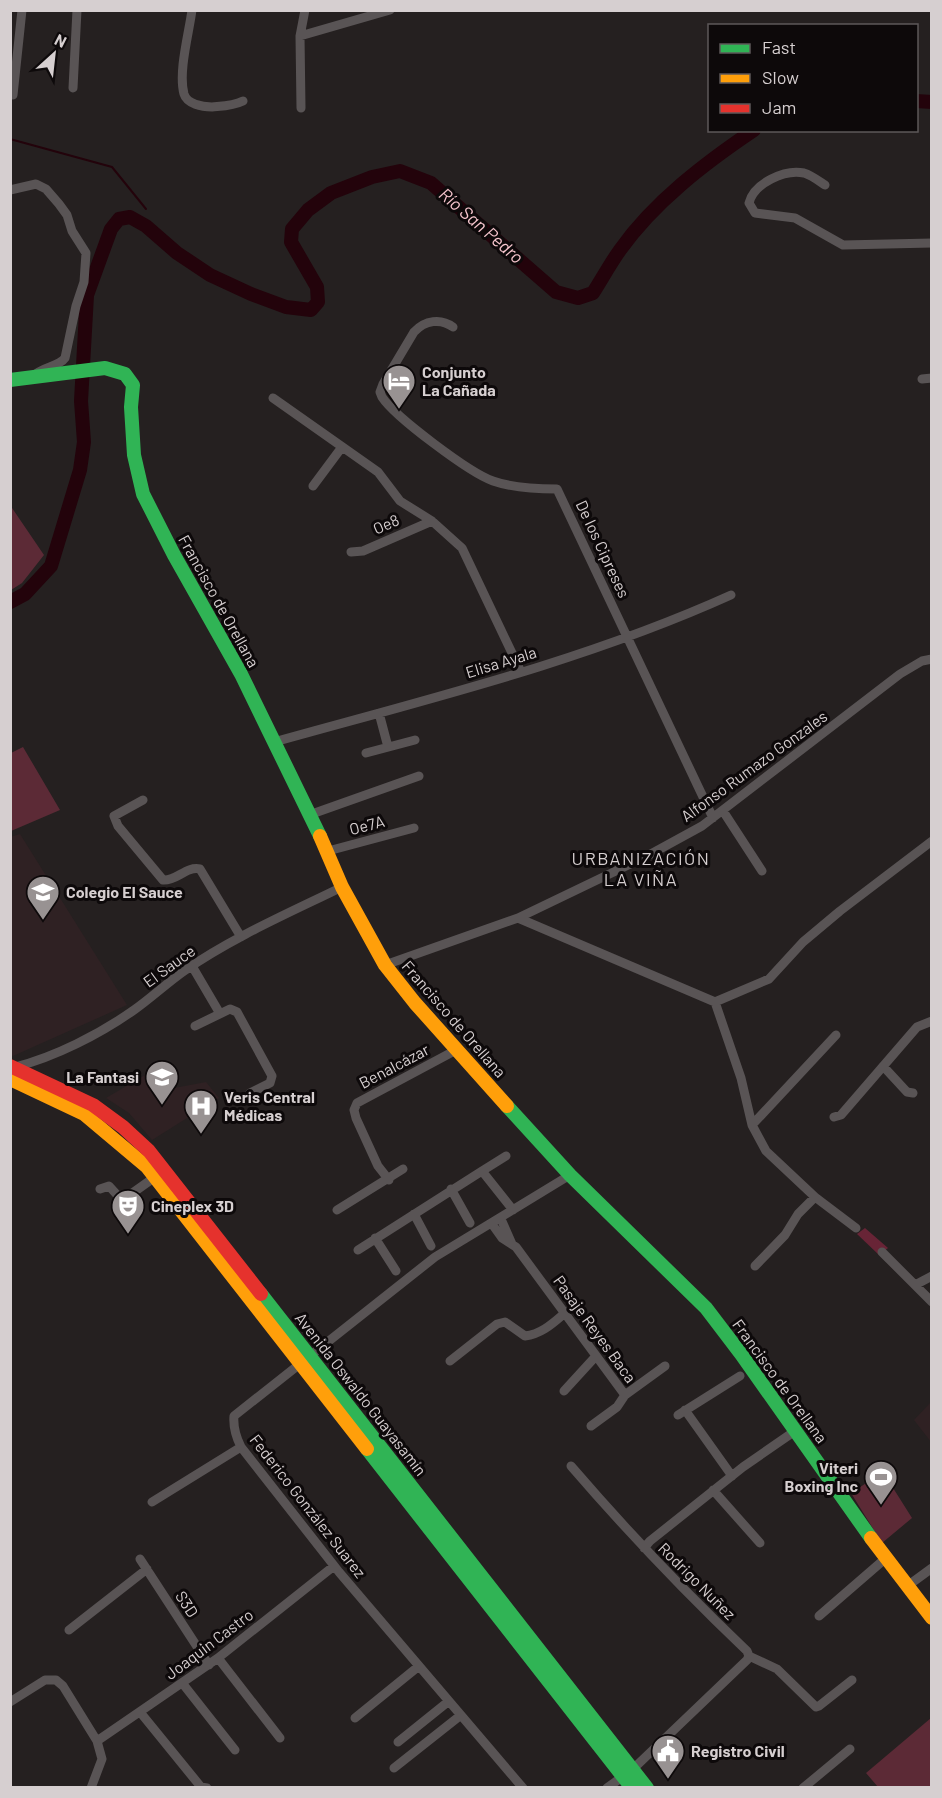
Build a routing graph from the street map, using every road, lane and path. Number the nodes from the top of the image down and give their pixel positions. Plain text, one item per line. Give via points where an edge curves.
1 (22, 10) edge
2 (77, 10) edge
3 (192, 10) edge
4 (305, 10) edge
5 (390, 10) edge
6 (10, 22) edge
7 (20, 25) junction
8 (300, 36) junction
9 (14, 55) edge
10 (74, 88) dead end
11 (13, 95) dead end
12 (243, 101) dead end
13 (301, 108) dead end
14 (825, 185) dead end
15 (10, 190) edge
16 (932, 243) edge
17 (453, 327) dead end
18 (32, 377) junction
19 (10, 380) edge
20 (273, 398) dead end
21 (342, 447) junction
22 (313, 486) dead end
23 (432, 521) junction
24 (351, 552) dead end
25 (731, 595) dead end
26 (627, 638) junction
27 (932, 659) edge
28 (520, 672) junction
29 (379, 713) junction
30 (415, 740) dead end
31 (274, 742) junction
32 (388, 747) junction
33 (366, 753) dead end
34 (419, 777) dead end
35 (142, 800) dead end
36 (723, 811) junction
37 (309, 815) junction
38 (713, 818) junction
39 (414, 828) dead end
40 (932, 841) edge
41 (328, 851) junction
42 (762, 871) dead end
43 (342, 887) junction
44 (518, 918) junction
45 (241, 937) junction
46 (385, 965) junction
47 (192, 966) junction
48 (716, 1002) junction
49 (219, 1012) junction
50 (932, 1021) edge
51 (195, 1026) dead end
52 (836, 1035) dead end
53 (458, 1049) junction
54 (883, 1066) junction
55 (11, 1071) edge
56 (250, 1093) dead end
57 (913, 1093) dead end
58 (834, 1117) dead end
59 (752, 1125) junction
60 (506, 1156) dead end
61 (403, 1169) dead end
62 (482, 1171) junction
63 (570, 1175) junction
64 (155, 1177) junction
65 (389, 1180) junction
66 (100, 1189) dead end
67 (451, 1189) junction
68 (815, 1197) junction
69 (337, 1210) dead end
70 (513, 1210) junction
71 (414, 1214) junction
72 (496, 1221) junction
73 (470, 1222) dead end
74 (856, 1228) dead end
75 (375, 1239) junction
76 (431, 1246) dead end
77 (358, 1250) dead end
78 (882, 1252) dead end
79 (755, 1266) dead end
80 (396, 1271) dead end
81 (932, 1276) edge
82 (915, 1285) junction
83 (932, 1302) edge
84 (566, 1312) junction
85 (596, 1356) junction
86 (306, 1360) junction
87 (450, 1361) dead end
88 (665, 1366) dead end
89 (740, 1376) dead end
90 (564, 1391) dead end
91 (625, 1395) junction
92 (591, 1426) dead end
93 (795, 1431) junction
94 (241, 1447) junction
95 (571, 1466) dead end
96 (732, 1476) junction
97 (713, 1490) junction
98 (152, 1502) dead end
99 (760, 1543) dead end
100 (644, 1548) junction
101 (886, 1558) junction
102 (140, 1559) dead end
103 (334, 1566) junction
104 (932, 1568) edge
105 (147, 1569) junction
106 (906, 1587) junction
107 (819, 1616) dead end
108 (932, 1618) edge
109 (69, 1630) dead end
110 (749, 1656) junction
111 (218, 1658) junction
112 (209, 1665) junction
113 (419, 1666) junction
114 (852, 1680) dead end
115 (183, 1684) junction
116 (449, 1701) junction
117 (10, 1702) edge
118 (140, 1712) junction
119 (461, 1715) junction
120 (355, 1718) dead end
121 (280, 1738) dead end
122 (97, 1741) junction
123 (398, 1742) dead end
124 (850, 1749) dead end
125 (235, 1750) dead end
126 (394, 1768) dead end
127 (628, 1772) junction
128 (202, 1787) edge
129 (90, 1788) edge
130 (523, 1788) edge
131 (607, 1788) edge
132 (632, 1788) edge
133 (648, 1788) edge
134 (803, 1788) edge

1 - 7 street
2 - 10 street
3 - 12 street via 183,73 184,95 205,107
4 - 8 street
5 - 8 street
6 - 7 street
7 - 9 street
8 - 13 street
9 - 11 street
14 - 16 street via 806,173 783,173 755,191 749,203 754,213 795,218 843,245
15 - 18 street via 36,184 46,189 67,215 86,253 84,282 65,358
17 - 26 street, De los Cipreses via 438,320 420,326 383,384 382,396 410,424 481,476 505,484 557,489
18 - 19 street
18 - 31 street, Francisco de Orellana via 99,368 118,370 134,385 134,455 143,494
20 - 21 street
21 - 22 street
21 - 23 street via 378,472 400,501
23 - 24 street, Oe8 via 363,551
23 - 28 street via 462,548
25 - 26 street, Elisa Ayala
26 - 28 street, Elisa Ayala
26 - 38 street, De los Cipreses
27 - 36 street, Alfonso Rumazo Gonzales via 900,674
28 - 29 street, Elisa Ayala
29 - 31 street, Elisa Ayala
29 - 32 street
30 - 32 street
31 - 37 street, Francisco de Orellana
32 - 33 street
34 - 37 street
35 - 45 street via 114,816 118,826 163,880 173,879 190,868 200,869
36 - 38 street, Alfonso Rumazo Gonzales
36 - 42 street
37 - 41 street, Francisco de Orellana
38 - 44 street, Alfonso Rumazo Gonzales via 650,855
39 - 41 street, Oe7A
40 - 48 street via 803,942 769,979
41 - 43 street, Francisco de Orellana
43 - 45 street, El Sauce
43 - 46 street, Francisco de Orellana
44 - 46 street, Alfonso Rumazo Gonzales
44 - 48 street
45 - 47 street, El Sauce
46 - 53 street, Francisco de Orellana
47 - 49 street
47 - 55 street, El Sauce via 133,1011 89,1036
48 - 59 street
49 - 51 street
49 - 56 street via 237,1012 272,1076 270,1083
50 - 54 street via 917,1027
52 - 59 street
53 - 63 street, Francisco de Orellana
53 - 65 street, Benalcázar via 357,1103 356,1118 378,1166
54 - 57 street via 907,1092
54 - 58 street via 841,1115
55 - 64 street, Avenida Oswaldo Guayasamín via 84,1114
55 - 86 street, Avenida Oswaldo Guayasamín via 93,1105 149,1151
59 - 68 street via 766,1151
60 - 62 street
61 - 65 street
62 - 67 street
62 - 70 street
63 - 70 street, Federico González Suarez
63 - 93 street, Francisco de Orellana via 706,1308
64 - 66 street via 124,1199 109,1186
64 - 86 street, Avenida Oswaldo Guayasamín
65 - 69 street
67 - 71 street
67 - 73 street
68 - 74 street
68 - 79 street
70 - 72 street, Federico González Suarez
71 - 75 street
71 - 76 street
72 - 84 street, Pasaje Reyes Baca
72 - 86 street, Federico González Suarez via 435,1257
75 - 77 street
75 - 80 street
78 - 82 street
81 - 82 street
82 - 83 street
84 - 85 street, Pasaje Reyes Baca
84 - 87 street via 543,1331 525,1336 505,1322 497,1324
85 - 90 street
85 - 91 street, Pasaje Reyes Baca
86 - 94 street, Federico González Suarez via 234,1416
86 - 127 street, Avenida Oswaldo Guayasamín
88 - 91 street
89 - 96 street via 682,1412
91 - 92 street, Pasaje Reyes Baca via 617,1407
93 - 96 street, Rodrigo Nuñez
93 - 101 street, Francisco de Orellana
94 - 98 street
94 - 103 street, Federico González Suarez
95 - 100 street
96 - 97 street, Rodrigo Nuñez
97 - 99 street
97 - 100 street, Rodrigo Nuñez
100 - 110 street, Rodrigo Nuñez
101 - 106 street, Francisco de Orellana
101 - 107 street
102 - 105 street, S3D
103 - 111 street, Joaquin Castro
103 - 113 street, Federico González Suarez
104 - 106 street
105 - 109 street
105 - 112 street, S3D
106 - 108 street, Francisco de Orellana
110 - 114 street via 777,1669 816,1707
110 - 127 street
111 - 112 street, Joaquin Castro
111 - 121 street
112 - 115 street, Joaquin Castro
113 - 116 street, Federico González Suarez
113 - 120 street
115 - 118 street, Joaquin Castro
115 - 125 street
116 - 119 street, Federico González Suarez
116 - 123 street
117 - 122 street via 45,1680 56,1680
118 - 122 street, Joaquin Castro
118 - 128 street
119 - 126 street
119 - 130 street, Federico González Suarez
122 - 129 street via 102,1759
124 - 134 street
127 - 131 street
127 - 132 street, Avenida Oswaldo Guayasamín
127 - 133 street, Avenida Oswaldo Guayasamín

